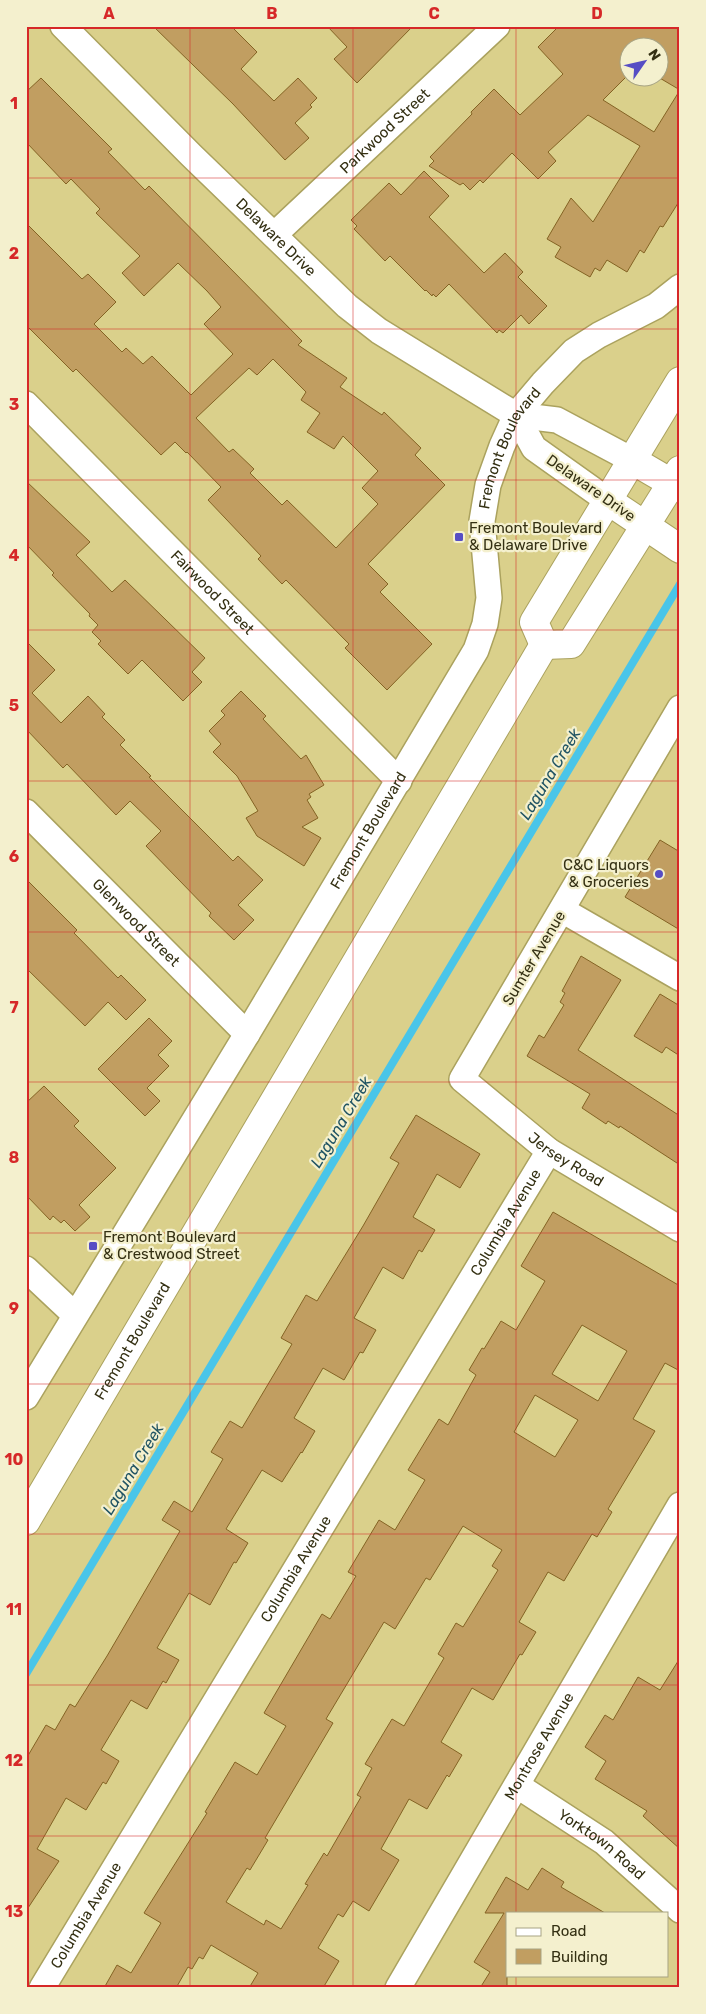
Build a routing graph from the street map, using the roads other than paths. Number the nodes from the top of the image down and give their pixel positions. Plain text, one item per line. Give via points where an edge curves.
1 (497, 26) edge
2 (71, 29) edge
3 (274, 236) junction
4 (680, 288) edge
5 (680, 381) edge
6 (26, 404) edge
7 (516, 415) junction
8 (632, 460) junction
9 (677, 480) edge
10 (607, 500) junction
11 (646, 525) junction
12 (680, 549) edge
13 (544, 645) junction
14 (680, 708) edge
15 (399, 781) junction
16 (26, 812) edge
17 (562, 910) junction
18 (680, 978) edge
19 (247, 1034) junction
20 (462, 1079) joint
21 (548, 1151) junction
22 (680, 1229) edge
23 (26, 1269) edge
24 (75, 1315) junction
25 (26, 1397) edge
26 (680, 1505) edge
27 (26, 1521) edge
28 (518, 1786) junction
29 (680, 1910) edge
30 (42, 1988) edge
31 (398, 1988) edge

1 - 3 street, Parkwood Street
2 - 3 street, Delaware Drive via 190,155
3 - 7 street, Delaware Drive via 347,306 379,331
4 - 7 street, Fremont Boulevard via 656,306 574,351
5 - 8 main road
6 - 15 street, Fairwood Street
7 - 8 street, Delaware Drive via 557,420
7 - 10 street, Delaware Drive via 534,448
7 - 15 street, Fremont Boulevard via 488,485 482,521 489,598 486,624 476,650
8 - 9 main road, Delaware Drive
8 - 10 main road
9 - 11 main road
10 - 11 main road, Delaware Drive
10 - 13 main road via 534,622
11 - 12 main road, Delaware Drive
11 - 13 main road via 571,644
13 - 27 main road, Fremont Boulevard
14 - 17 street, Sumter Avenue
15 - 19 street, Fremont Boulevard
16 - 19 street, Glenwood Street
17 - 18 street
17 - 20 street, Sumter Avenue
19 - 24 street, Fremont Boulevard
20 - 21 street, Jersey Road
21 - 22 street, Jersey Road
21 - 30 street, Columbia Avenue
23 - 24 street
24 - 25 street, Fremont Boulevard
26 - 28 street, Montrose Avenue
28 - 29 street, Yorktown Road via 604,1842
28 - 31 street, Montrose Avenue

